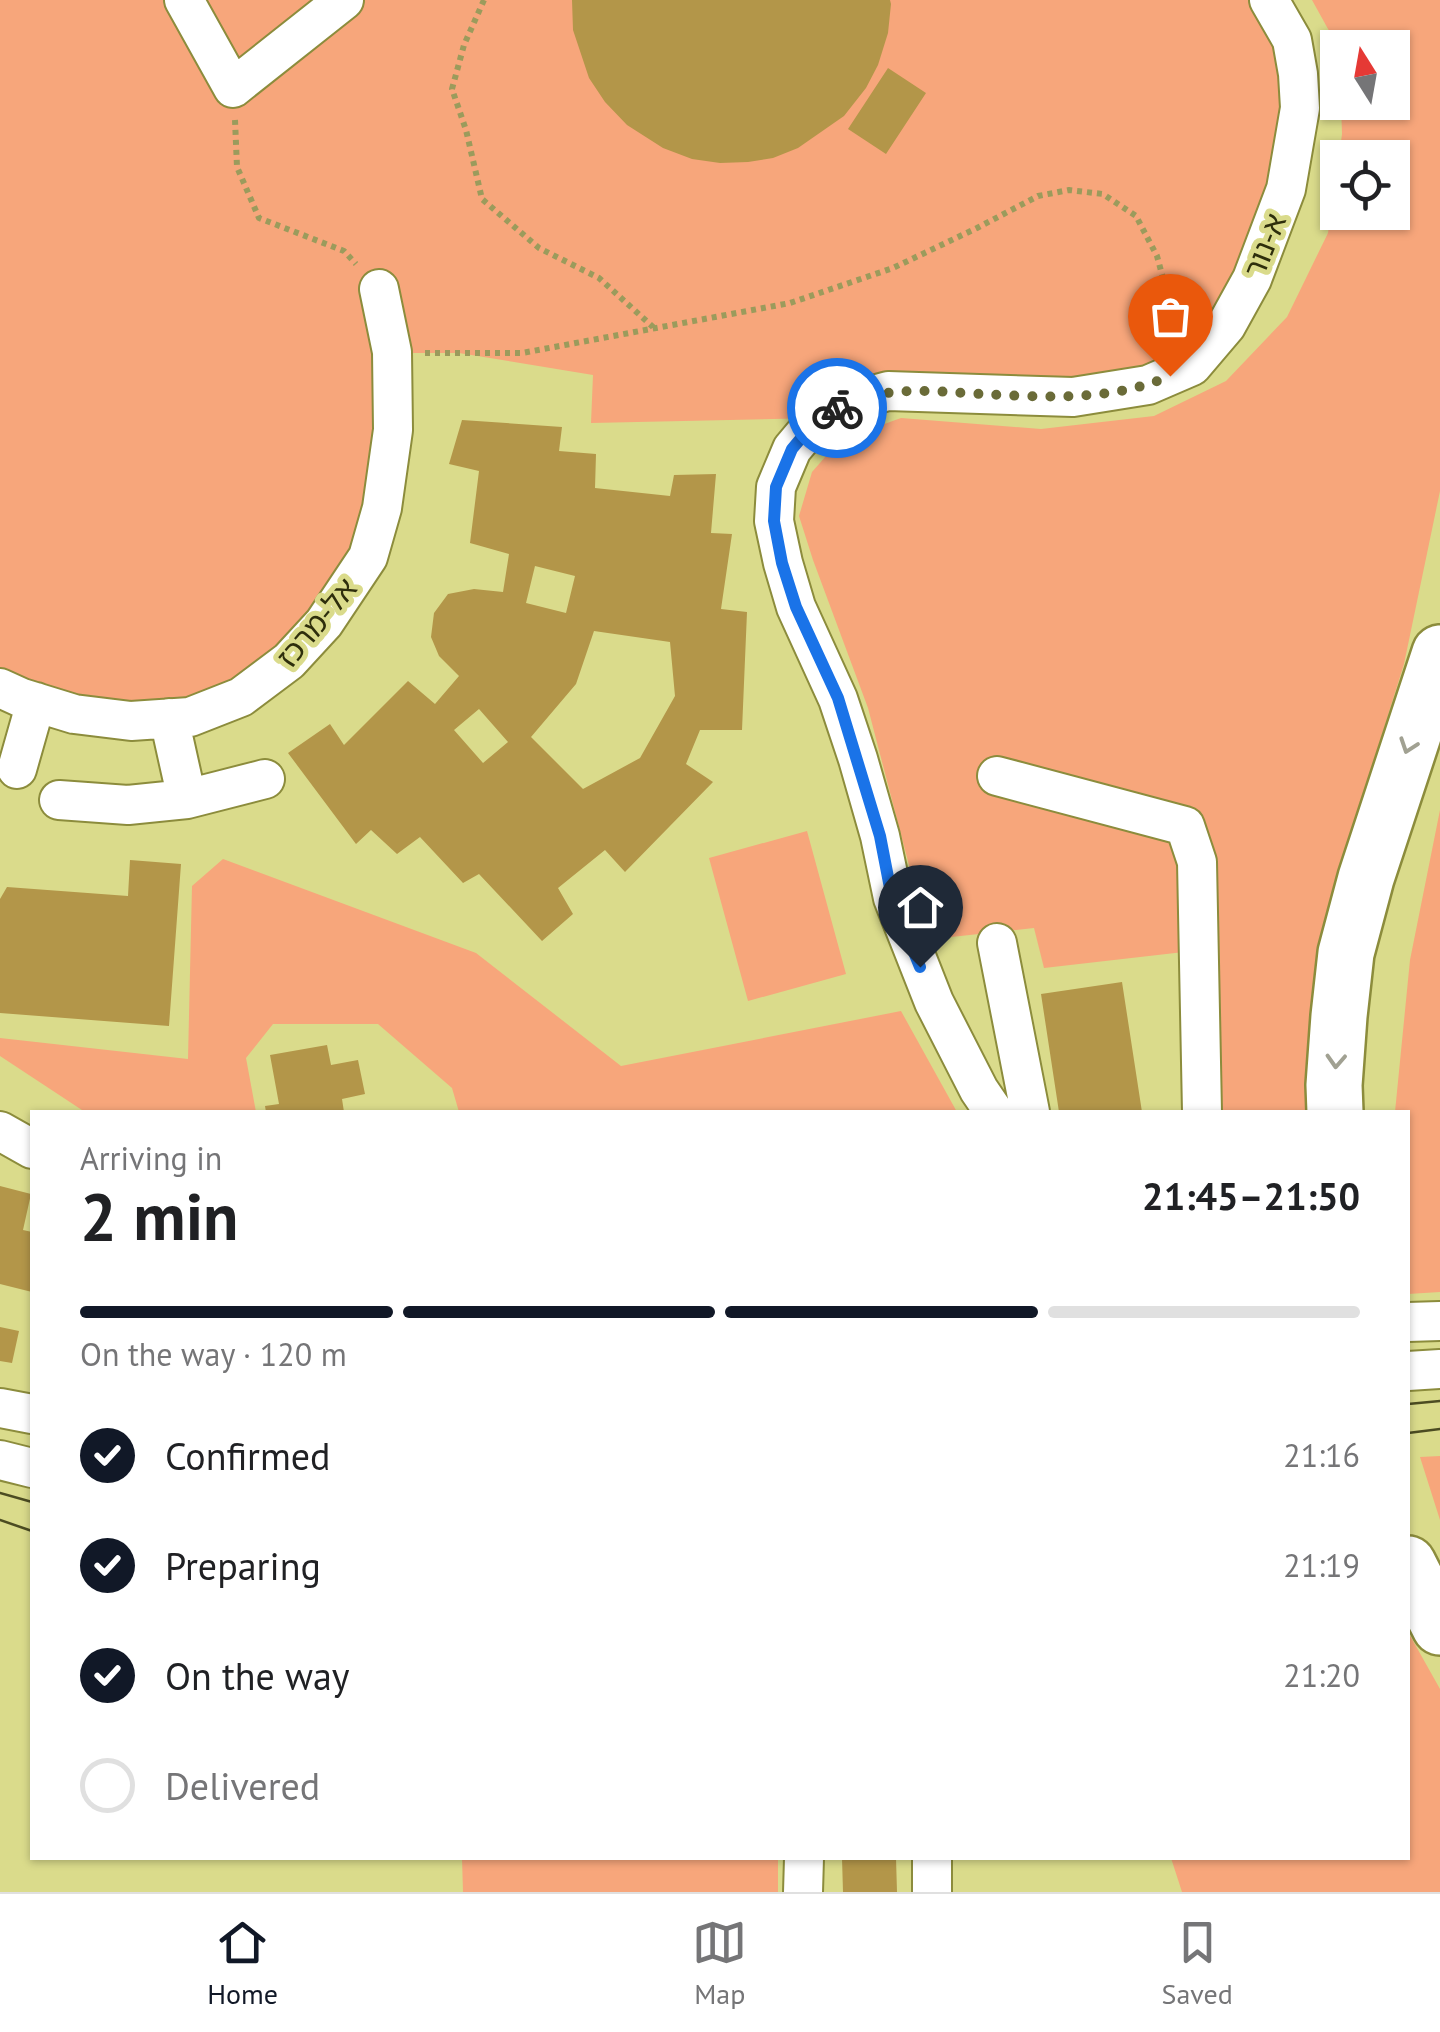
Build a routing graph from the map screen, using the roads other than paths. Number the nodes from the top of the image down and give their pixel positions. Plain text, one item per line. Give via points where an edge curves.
1 (184, 0) edge
2 (344, 0) edge
3 (1269, 0) edge
4 (379, 288) road end
5 (1440, 653) edge
6 (0, 688) edge
7 (36, 702) junction
8 (169, 718) junction
9 (16, 769) dead end
10 (997, 776) dead end
11 (265, 778) dead end
12 (187, 799) junction
13 (59, 800) dead end
14 (998, 943) dead end
15 (993, 1110) edge
16 (1030, 1110) edge
17 (1202, 1110) edge
18 (1336, 1110) edge
19 (0, 1131) edge
20 (30, 1149) edge
21 (1440, 1320) edge
22 (1410, 1322) edge
23 (1440, 1369) edge
24 (1410, 1371) edge
25 (0, 1408) edge
26 (30, 1414) edge
27 (0, 1460) edge
28 (30, 1468) edge
29 (1410, 1568) edge
30 (1440, 1627) edge
31 (804, 1860) edge
32 (932, 1860) edge
33 (803, 1892) edge
34 (932, 1892) edge

1 - 2 street via 234,88
3 - 15 street, א-נור via 1292,40 1298,74 1300,108 1286,189 1252,279 1226,326 1192,366 1148,385 1072,397 888,391 851,401 818,418 792,449 776,487 782,563 838,698 892,898 934,1002
4 - 8 street, אל-מרכז via 392,352 394,430 368,557 289,661 241,697
5 -> 18 highway via 1346,953
6 - 7 street, אל-מרכז
7 - 8 street, אל-מרכז via 74,714
7 - 9 street
8 - 12 street
10 - 17 street via 1185,826 1197,862
11 - 12 street
12 - 13 street
14 - 16 street
19 - 20 street
21 - 22 street
23 - 24 street
25 - 26 street
27 - 28 street
29 - 30 highway
31 - 33 street
32 - 34 street

